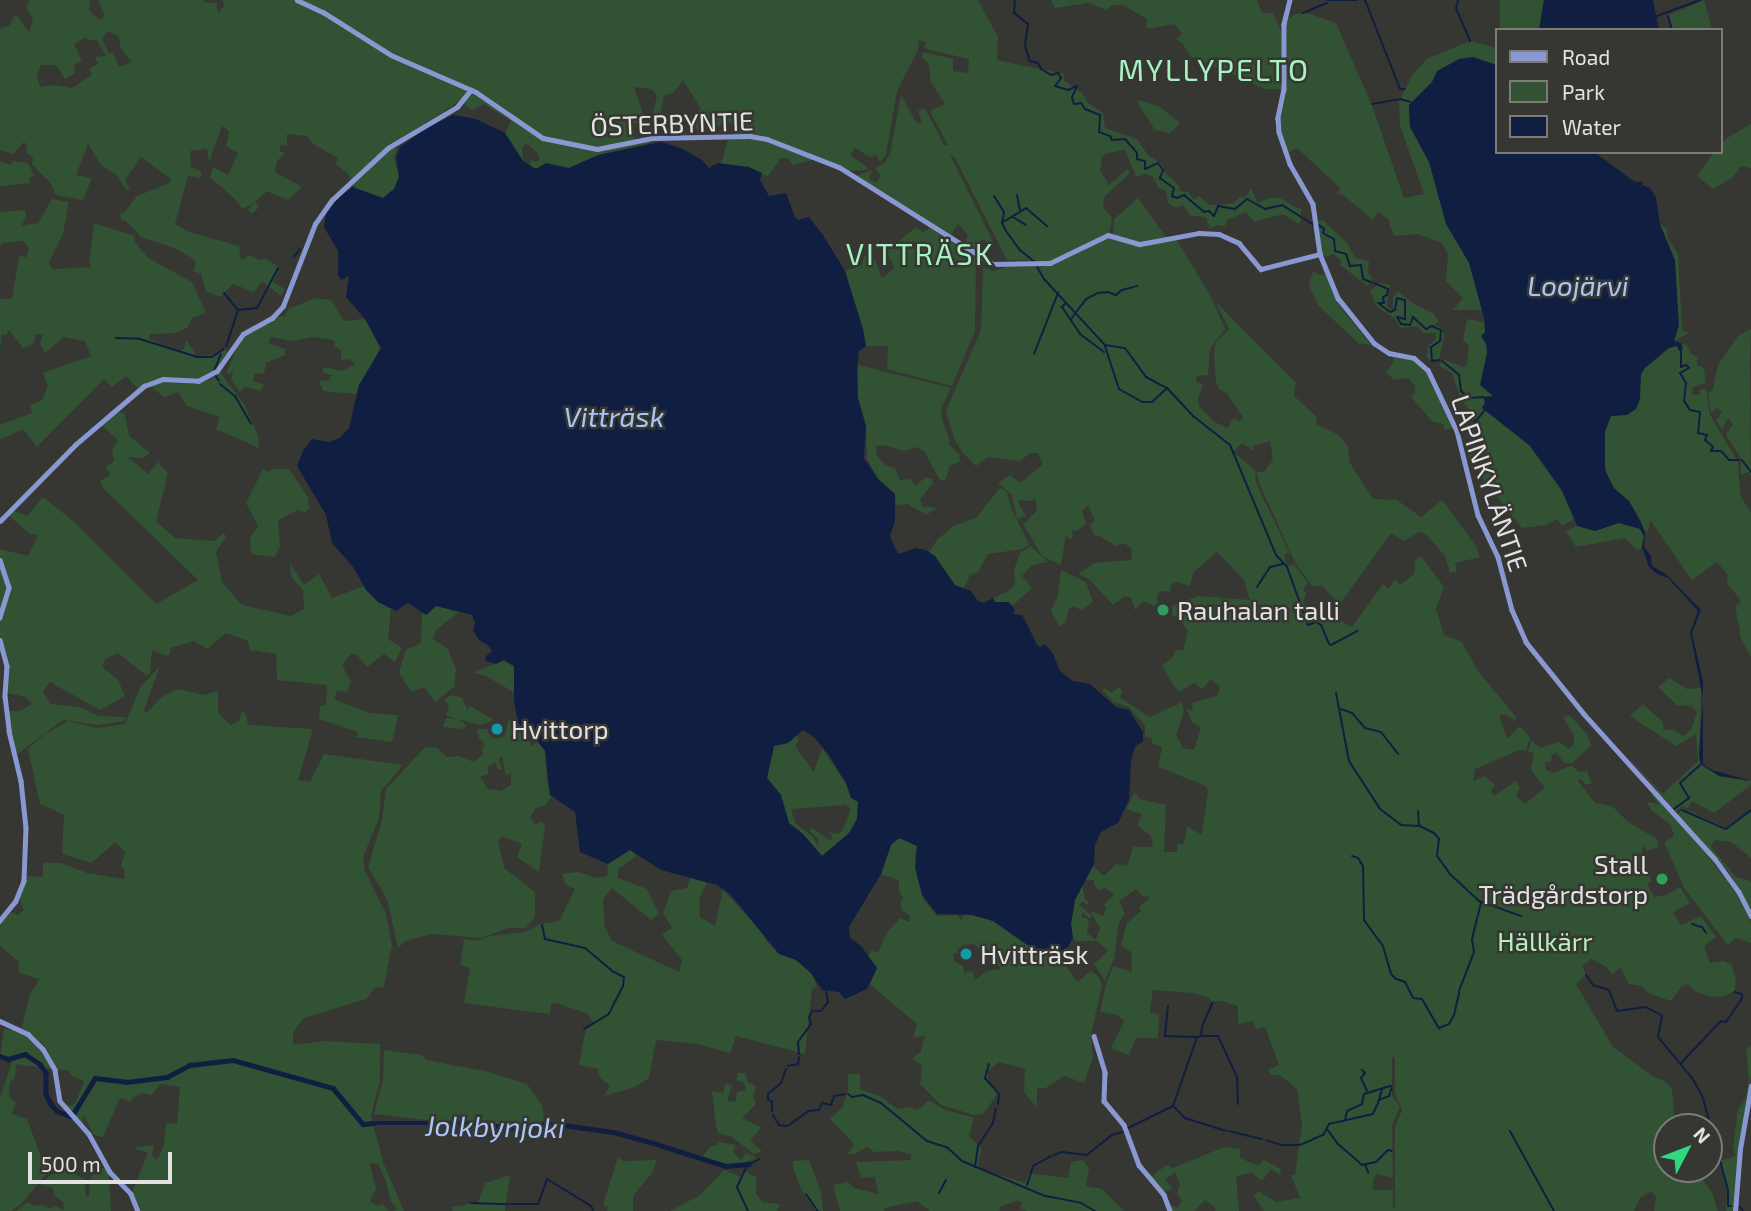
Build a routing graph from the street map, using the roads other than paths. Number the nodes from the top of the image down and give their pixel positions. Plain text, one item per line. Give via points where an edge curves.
1 (297, 0) edge
2 (1290, 0) edge
3 (471, 90) junction
4 (1320, 254) junction
5 (0, 521) edge
6 (0, 560) edge
7 (0, 618) edge
8 (0, 640) edge
9 (1751, 916) edge
10 (0, 921) edge
11 (0, 1021) edge
12 (1094, 1037) dead end
13 (1751, 1086) edge
14 (138, 1211) edge
15 (1170, 1211) edge
16 (1735, 1211) edge

1 - 3 street, ÖSTERBYNTIE via 391,55
2 - 4 street, LAPINKYLÄNTIE via 1283,31 1279,132 1290,164 1313,204
3 - 4 street, ÖSTERBYNTIE via 535,134 575,146 604,148 652,138 767,139 839,167 993,264 1050,263 1108,235 1140,244 1199,233 1219,234 1237,241 1261,269
3 - 5 street via 457,107 386,150 337,196 315,224 283,306 272,318 243,334 215,374 198,381 163,379 144,386 68,451
4 - 9 street, LAPINKYLÄNTIE via 1342,306 1365,334 1381,349 1418,360 1431,376 1457,431 1478,515 1498,556 1514,617 1530,648 1714,859
6 - 7 street via 9,591
8 - 10 street via 6,658 5,701 26,834 22,887
11 - 14 street via 28,1034 43,1048 55,1070 60,1101 91,1136
12 - 15 street via 1105,1072 1104,1101 1124,1125 1139,1165 1164,1195
13 - 16 street

